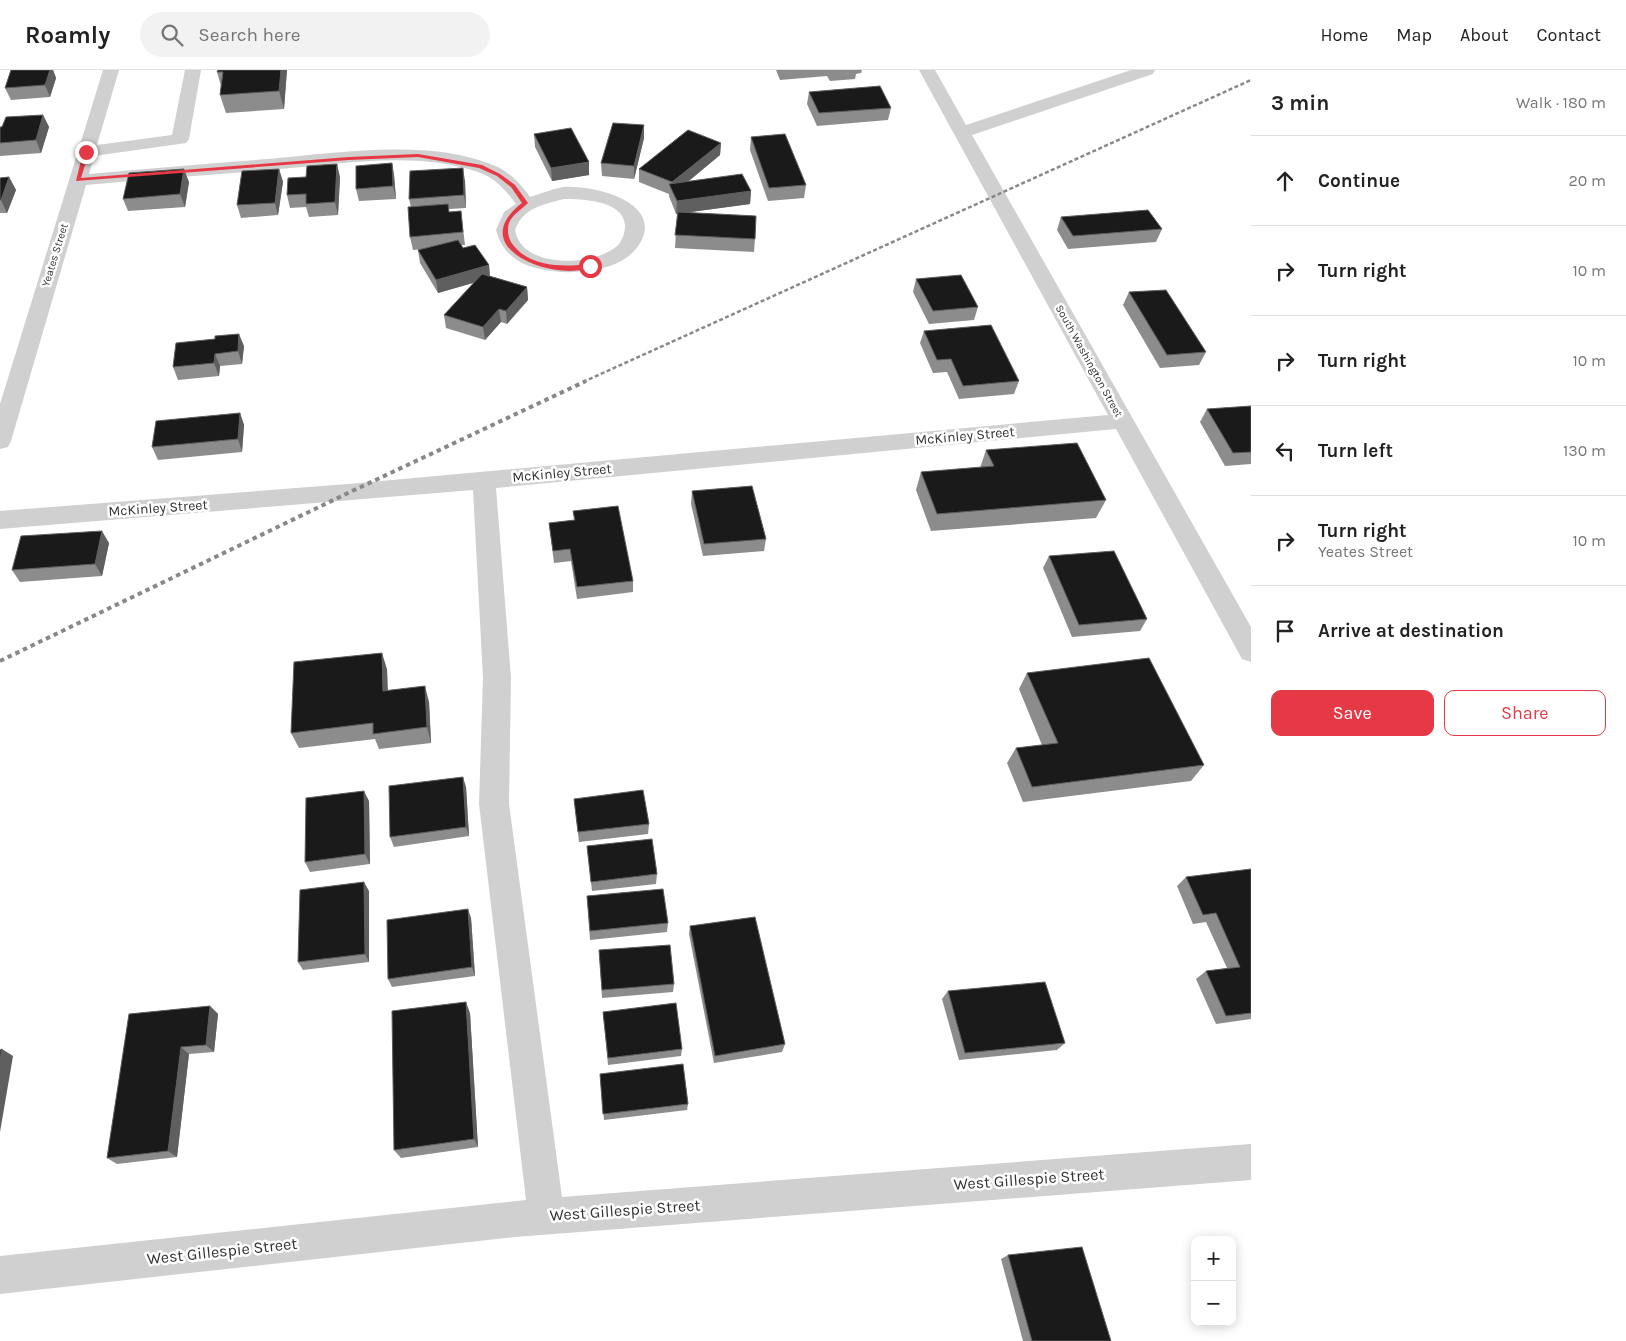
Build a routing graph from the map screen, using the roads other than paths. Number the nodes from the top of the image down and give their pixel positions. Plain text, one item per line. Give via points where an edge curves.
1 (111, 70) edge
2 (194, 70) edge
3 (928, 70) edge
4 (1147, 70) edge
5 (962, 132) junction
6 (86, 152) junction
7 (78, 180) junction
8 (525, 203) junction
9 (1123, 421) junction
10 (0, 441) edge
11 (484, 480) junction
12 (0, 520) edge
13 (1251, 651) edge
14 (1251, 1162) edge
15 (546, 1216) junction
16 (0, 1275) edge

1 - 6 street, Yeates Street
2 - 6 street via 180,139
3 - 5 street, South Washington Street
4 - 5 street
5 - 9 street, South Washington Street
6 - 7 street, Yeates Street
7 - 8 street via 349,158 418,156 480,166 513,186
7 - 10 street, Yeates Street
8 - 8 street via 563,193 603,197 631,214 636,226 634,238 625,250 610,260 590,266 546,266 513,250 506,238 506,225 512,213
9 - 11 street, McKinley Street
9 - 13 street, South Washington Street
11 - 12 street, McKinley Street
11 - 15 street via 497,678 494,804
14 - 15 street, West Gillespie Street
15 - 16 street, West Gillespie Street

